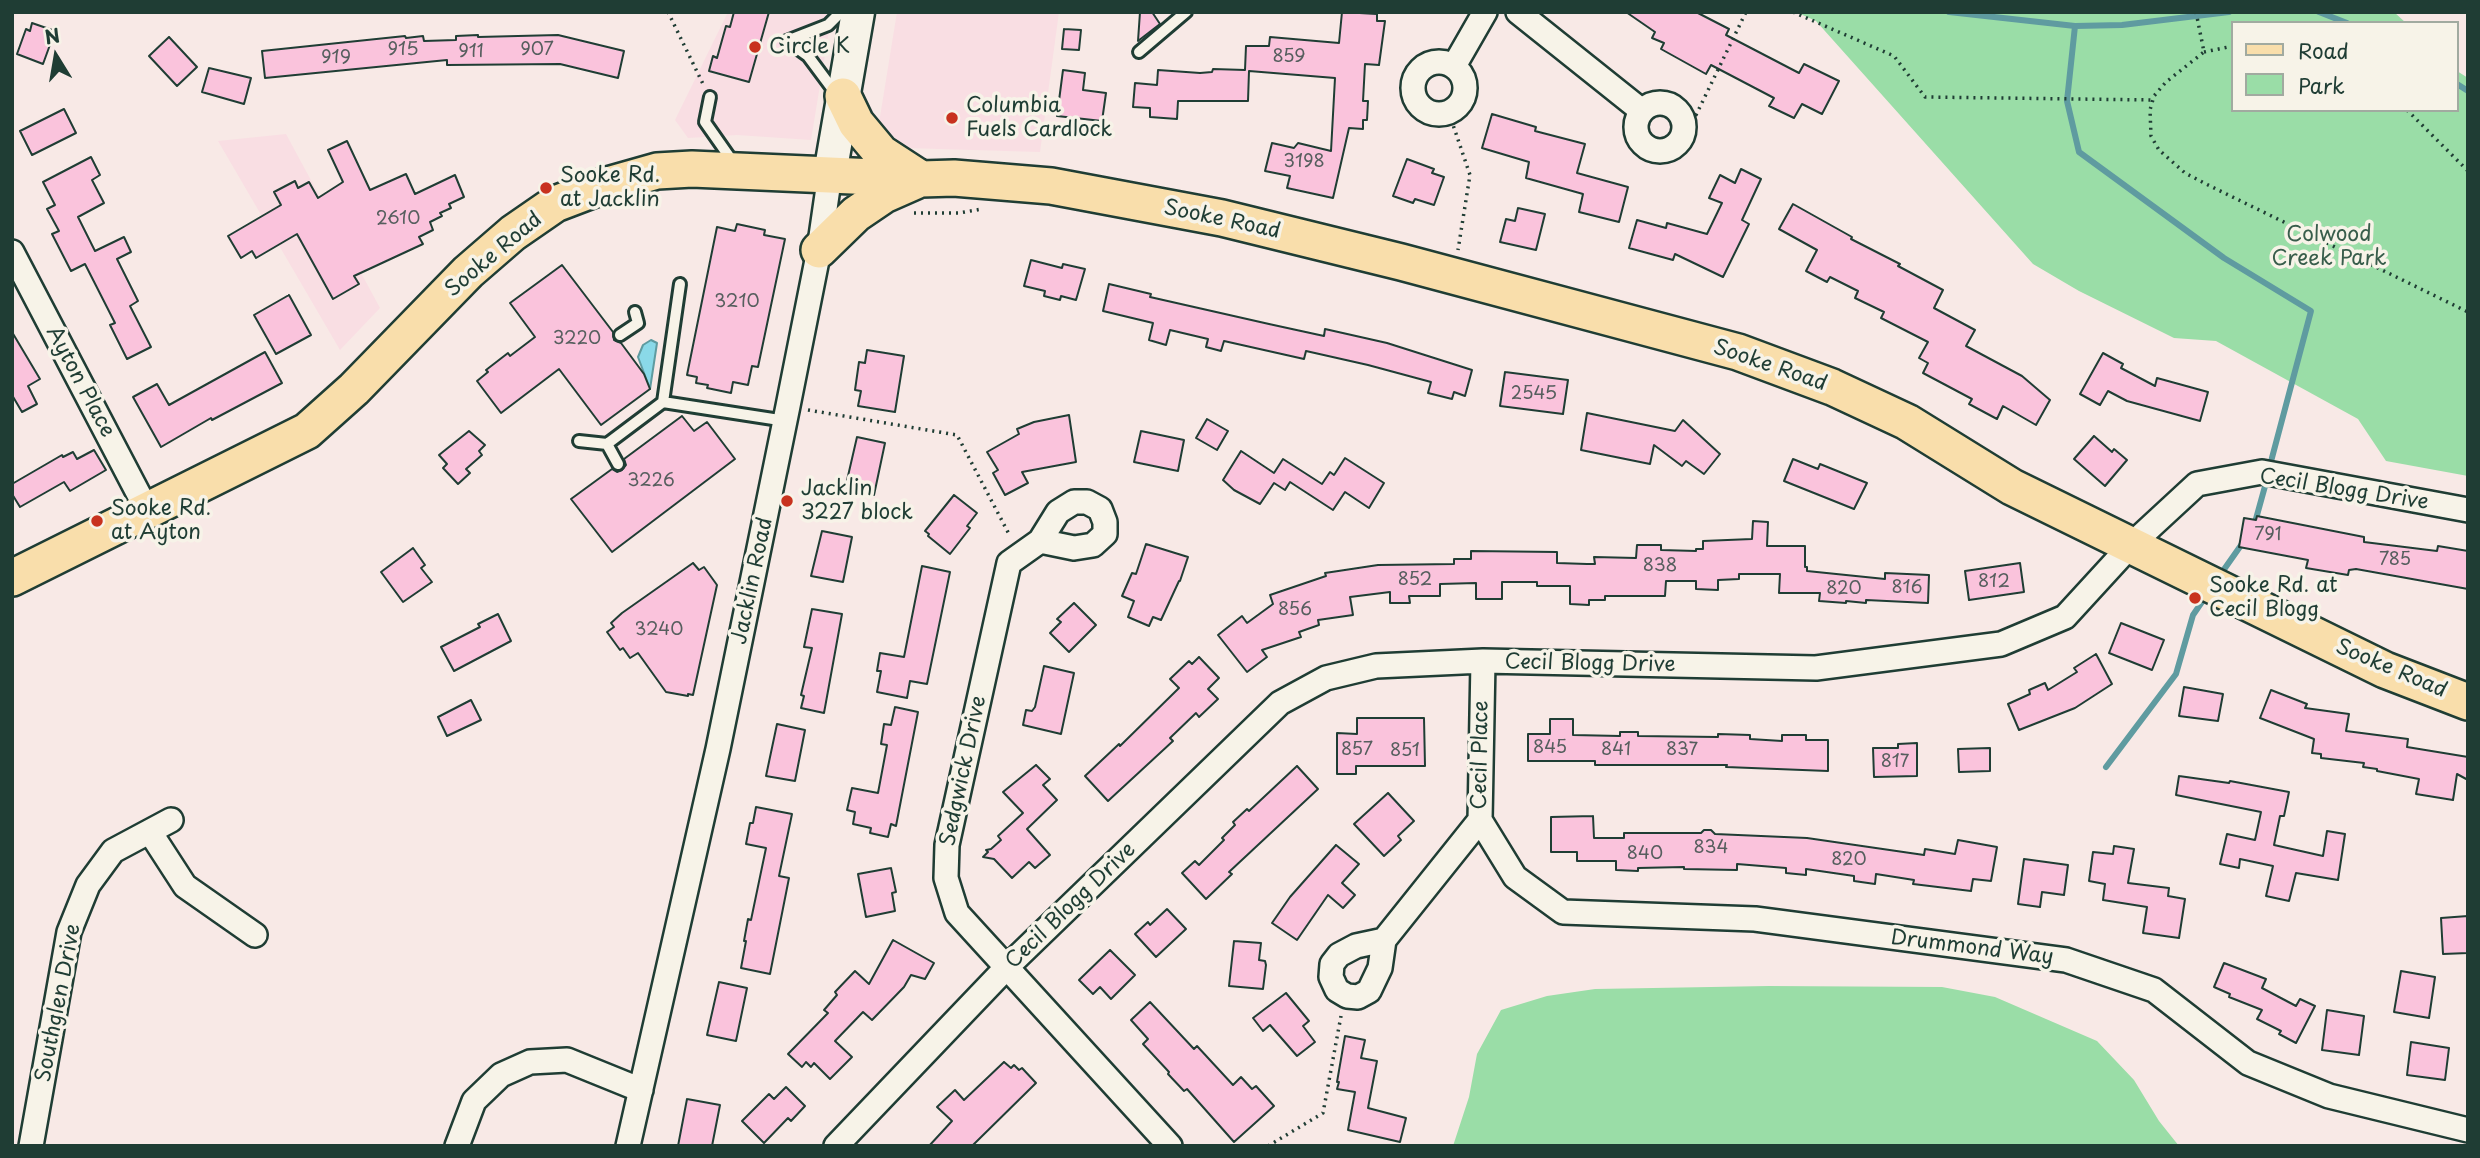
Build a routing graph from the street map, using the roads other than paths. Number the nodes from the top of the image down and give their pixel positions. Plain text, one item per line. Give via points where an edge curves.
1 (841, 12) edge
2 (858, 12) edge
3 (1186, 12) edge
4 (1485, 12) edge
5 (1517, 12) edge
6 (1139, 52) dead end
7 (1454, 66) junction
8 (710, 97) road end
9 (842, 98) junction
10 (1642, 111) junction
11 (739, 170) junction
12 (830, 174) junction
13 (921, 179) junction
14 (819, 250) junction
15 (12, 252) edge
16 (680, 284) dead end
17 (635, 312) dead end
18 (620, 335) dead end
19 (663, 402) junction
20 (786, 421) junction
21 (579, 442) dead end
22 (607, 444) junction
23 (618, 464) dead end
24 (2468, 510) edge
25 (148, 512) junction
26 (1040, 541) dead end
27 (2131, 545) junction
28 (12, 578) edge
29 (1483, 662) junction
30 (2468, 702) edge
31 (171, 820) dead end
32 (1480, 820) junction
33 (149, 832) junction
34 (255, 935) dead end
35 (1384, 940) junction
36 (1007, 967) junction
37 (641, 1090) junction
38 (2468, 1130) edge
39 (31, 1146) edge
40 (457, 1146) edge
41 (628, 1146) edge
42 (836, 1146) edge
43 (1170, 1146) edge

1 - 9 lane via 828,25 787,41 808,56
2 - 9 main road, Jacklin Road
3 - 6 lane
4 - 7 street
5 - 10 street
7 - 7 street via 1428,65 1420,69 1412,85 1417,103 1431,114 1449,113 1463,100 1465,82
8 - 11 lane via 705,122
9 - 12 main road, Jacklin Road
9 - 13 main road via 881,153
10 - 10 street via 1659,102 1676,109 1683,121 1678,143 1661,151 1644,145 1635,128
11 - 12 main road, Sooke Road
11 - 25 main road, Sooke Road via 657,172 555,205 468,272 307,431
12 - 13 main road, Sooke Road
12 - 14 street, Jacklin Road
13 - 14 main road via 856,214
13 - 27 main road, Sooke Road via 1051,186 1222,218 1738,352 1832,387 1907,422 2012,487
14 - 20 street, Jacklin Road
15 - 25 street, Ayton Place
16 - 19 lane
17 - 18 lane via 638,323
19 - 20 lane
19 - 22 lane
20 - 37 street, Jacklin Road
21 - 22 lane
22 - 23 lane
24 - 27 street, Cecil Blogg Drive via 2262,472 2197,484
25 - 28 main road, Sooke Road
26 - 36 street, Sedgwick Drive via 1009,563 947,845 946,878 957,913
27 - 29 street, Cecil Blogg Drive via 2065,617 2001,645 1816,668
27 - 30 main road, Sooke Road via 2385,670
29 - 32 street, Cecil Place
29 - 36 street, Cecil Blogg Drive via 1376,666 1326,678 1280,703
31 - 33 street, Southglen Drive
32 - 35 street, Cecil Place
32 - 38 street, Drummond Way via 1515,877 1563,912 1755,919 2066,960 2154,990 2248,1063 2329,1096
33 - 34 street via 185,886
33 - 39 street, Southglen Drive via 113,851 88,885 69,932
35 - 35 street, Cecil Place via 1339,955 1332,964 1331,977 1338,990 1358,997 1369,991 1380,968
36 - 42 street, Cecil Blogg Drive
36 - 43 street, Sedgwick Drive
37 - 40 street via 567,1060 530,1062 501,1075 474,1101
37 - 41 street, Jacklin Road

